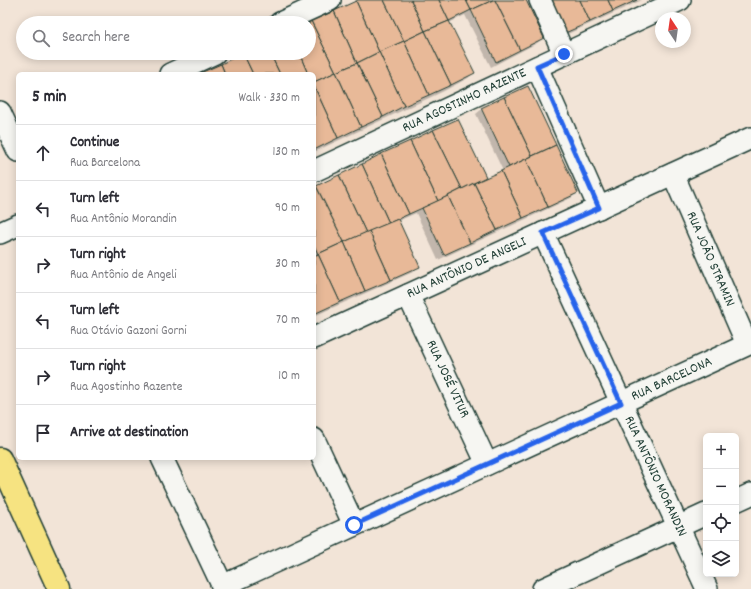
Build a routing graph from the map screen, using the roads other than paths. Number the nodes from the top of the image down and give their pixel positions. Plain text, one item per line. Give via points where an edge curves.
1 (330, 0) edge
2 (540, 0) edge
3 (680, 0) edge
4 (295, 16) edge
5 (564, 54) junction
6 (200, 60) edge
7 (537, 66) junction
8 (174, 72) edge
9 (0, 112) edge
10 (751, 138) edge
11 (16, 145) edge
12 (316, 170) edge
13 (673, 174) junction
14 (599, 208) junction
15 (16, 226) edge
16 (0, 233) edge
17 (543, 233) junction
18 (408, 295) junction
19 (316, 337) edge
20 (749, 344) edge
21 (621, 403) junction
22 (316, 443) edge
23 (0, 459) edge
24 (163, 460) edge
25 (487, 464) junction
26 (751, 494) edge
27 (739, 500) edge
28 (703, 515) edge
29 (354, 525) junction
30 (678, 527) junction
31 (223, 588) edge
32 (59, 589) edge
33 (543, 589) edge
34 (707, 589) edge

1 - 4 street
2 - 5 street
3 - 5 street, RUA AGOSTINHO RAZENTE
5 - 7 street, RUA AGOSTINHO RAZENTE
6 - 8 street
7 - 12 street, RUA AGOSTINHO RAZENTE
7 - 14 street
9 - 11 street
10 - 13 street, RUA ANTÔNIO DE ANGELI
13 - 14 street, RUA ANTÔNIO DE ANGELI
13 - 20 street, RUA JOÃO STRAMIN
14 - 17 street, RUA ANTÔNIO DE ANGELI
15 - 16 street
17 - 18 street, RUA ANTÔNIO DE ANGELI
17 - 21 street, RUA ANTÔNIO MORANDIN
18 - 19 street, RUA ANTÔNIO DE ANGELI
18 - 25 street, RUA JOSÉ VITUR
20 - 21 street, RUA BARCELONA
21 - 25 street, RUA BARCELONA
21 - 30 street, RUA ANTÔNIO MORANDIN
22 - 29 street
23 - 32 main road
24 - 31 street
25 - 29 street, RUA BARCELONA
26 - 27 street
28 - 30 street
29 - 31 street, RUA BARCELONA
30 - 33 street
30 - 34 street, RUA ANTÔNIO MORANDIN

